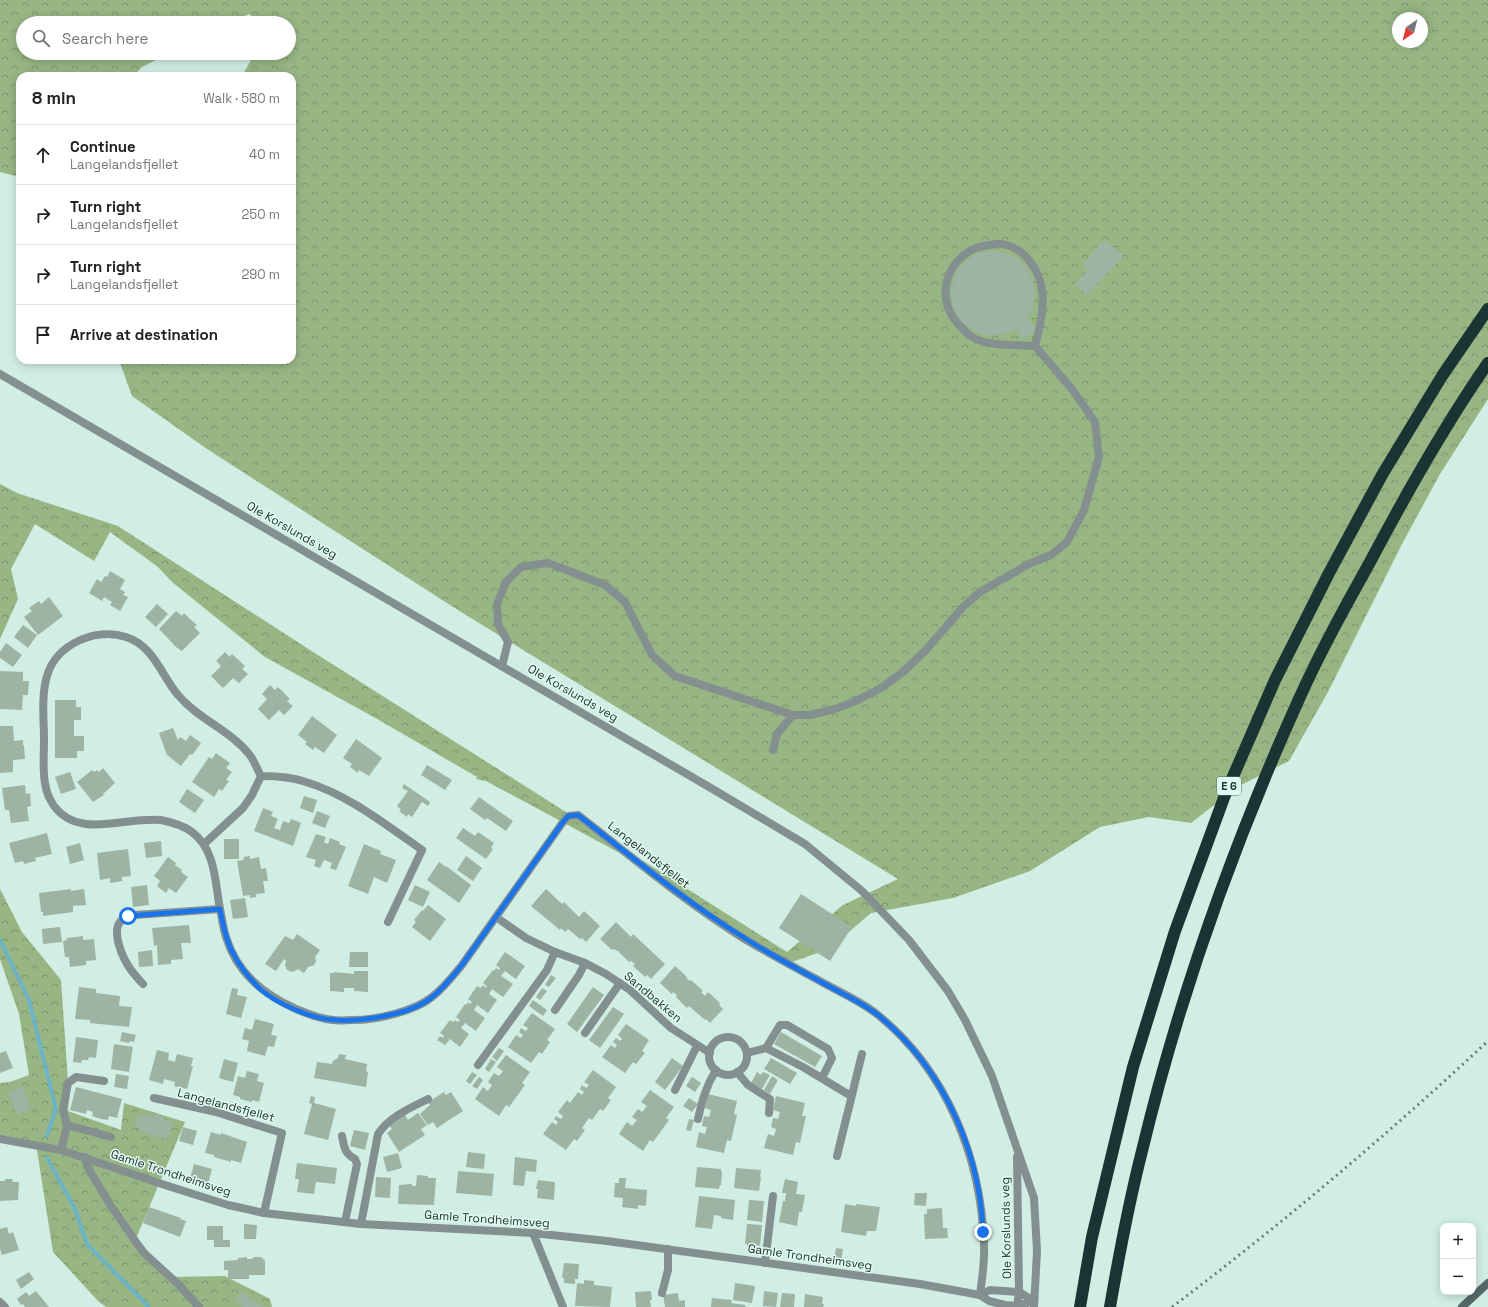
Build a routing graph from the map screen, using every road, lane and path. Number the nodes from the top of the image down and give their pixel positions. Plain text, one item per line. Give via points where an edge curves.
1 (1488, 309) edge
2 (1035, 346) junction
3 (1488, 362) edge
4 (0, 374) edge
5 (502, 666) junction
6 (793, 715) junction
7 (773, 750) dead end
8 (261, 776) junction
9 (204, 844) junction
10 (220, 909) junction
11 (496, 918) junction
12 (388, 922) dead end
13 (555, 952) junction
14 (585, 963) junction
15 (620, 983) junction
16 (143, 984) dead end
17 (555, 1010) dead end
18 (585, 1033) dead end
19 (697, 1046) junction
20 (766, 1048) junction
21 (710, 1052) junction
22 (747, 1053) junction
23 (862, 1054) dead end
24 (478, 1065) dead end
25 (716, 1070) junction
26 (737, 1072) junction
27 (822, 1078) junction
28 (104, 1081) dead end
29 (676, 1090) dead end
30 (852, 1096) junction
31 (154, 1098) dead end
32 (428, 1099) dead end
33 (769, 1113) dead end
34 (698, 1119) dead end
35 (67, 1125) junction
36 (342, 1136) dead end
37 (111, 1137) dead end
38 (0, 1138) edge
39 (1017, 1149) junction
40 (61, 1150) junction
41 (837, 1156) dead end
42 (85, 1158) junction
43 (773, 1196) dead end
44 (264, 1213) junction
45 (345, 1222) junction
46 (361, 1224) junction
47 (533, 1233) junction
48 (668, 1249) junction
49 (765, 1263) junction
50 (1488, 1283) edge
51 (1019, 1292) junction
52 (662, 1293) dead end
53 (980, 1295) junction
54 (0, 1302) edge
55 (1034, 1304) edge
56 (5, 1307) edge
57 (199, 1307) edge
58 (563, 1307) edge
59 (1017, 1307) edge
60 (1080, 1307) edge
61 (1110, 1307) edge
62 (1462, 1307) edge

1 - 60 highway, E 6 via 1442,376 1382,475 1275,680 1225,795 1175,931 1133,1067 1092,1237
2 - 2 street via 981,341 966,333 954,320 948,310 945,294 948,278 955,263 969,250 985,245 1003,244 1018,250 1029,259 1039,274 1043,295 1042,322
2 - 6 street via 1072,389 1095,422 1099,457 1084,510 1067,542 1050,555 980,592 963,607 925,651 881,688 835,710 810,715
3 - 61 highway, E 6 via 1408,490 1354,590 1300,697 1254,804 1203,941 1162,1075 1141,1151
4 - 5 street, Ole Korslunds veg
5 - 6 street via 508,642 498,624 497,604 506,582 521,567 548,563 605,585 625,602 652,655 675,676
5 - 39 street, Ole Korslunds veg via 805,844 862,891 909,940 955,1002 992,1076
6 - 7 street via 777,734
8 - 9 street via 243,808
8 - 9 street, Langelandsfjellet via 250,755 179,696 155,659 135,641 111,634 84,638 62,652 52,663 44,689 44,775 46,790 59,813 81,824 160,820 177,824 192,832
8 - 12 street via 291,778 331,791 366,811 422,850
9 - 10 street, Langelandsfjellet via 213,864
10 - 11 street, Langelandsfjellet via 233,955 260,989 312,1016 333,1020 385,1016 407,1010 430,999 462,965
10 - 16 street via 135,915 123,919 117,927 120,949 130,969
11 - 13 street, Sandbakken via 526,938
11 - 53 street, Langelandsfjellet via 563,822 568,816 578,815 742,937 856,1000 878,1015 903,1038 932,1073 962,1134 978,1187 983,1216 984,1246
13 - 14 street, Sandbakken
13 - 24 street via 547,970
14 - 15 street, Sandbakken
14 - 17 street
15 - 18 street
15 - 19 street, Sandbakken via 671,1028
19 - 21 street, Sandbakken
19 - 29 street
20 - 22 street
20 - 27 street
20 - 27 street via 780,1025 787,1025 828,1049 832,1058
21 - 22 street via 716,1042 727,1037 739,1040
21 - 25 street via 710,1059
22 - 26 street via 745,1064
23 - 30 street
25 - 26 street via 726,1075
25 - 34 street via 703,1095
26 - 33 street via 748,1084 770,1099
27 - 30 street
28 - 35 street via 76,1077 68,1083 62,1109
30 - 41 street
31 - 44 street, Langelandsfjellet via 216,1112 282,1133
32 - 46 street via 393,1119 378,1134
35 - 37 street
35 - 40 street
36 - 45 street via 345,1151 357,1164
38 - 40 street, Gamle Trondheimsveg
39 - 51 street, Ole Korslunds veg
39 - 55 street, Ole Korslunds veg via 1034,1198 1037,1251
40 - 42 street, Gamle Trondheimsveg
42 - 44 street, Gamle Trondheimsveg via 228,1205
42 - 57 street via 109,1203 138,1245
43 - 49 street
44 - 45 street, Gamle Trondheimsveg
45 - 46 street, Gamle Trondheimsveg
46 - 47 street, Gamle Trondheimsveg
47 - 48 street, Gamle Trondheimsveg
47 - 58 street
48 - 49 street, Gamle Trondheimsveg
48 - 52 street via 668,1270
49 - 53 street, Gamle Trondheimsveg via 920,1284
50 - 62 main road
51 - 53 street, Gamle Trondheimsveg via 990,1290
51 - 55 street, Gamle Trondheimsveg
51 - 59 street, Ole Korslunds veg
53 - 59 street, Gamle Trondheimsveg via 989,1302
54 - 56 street
55 - 59 street, Gamle Trondheimsveg

